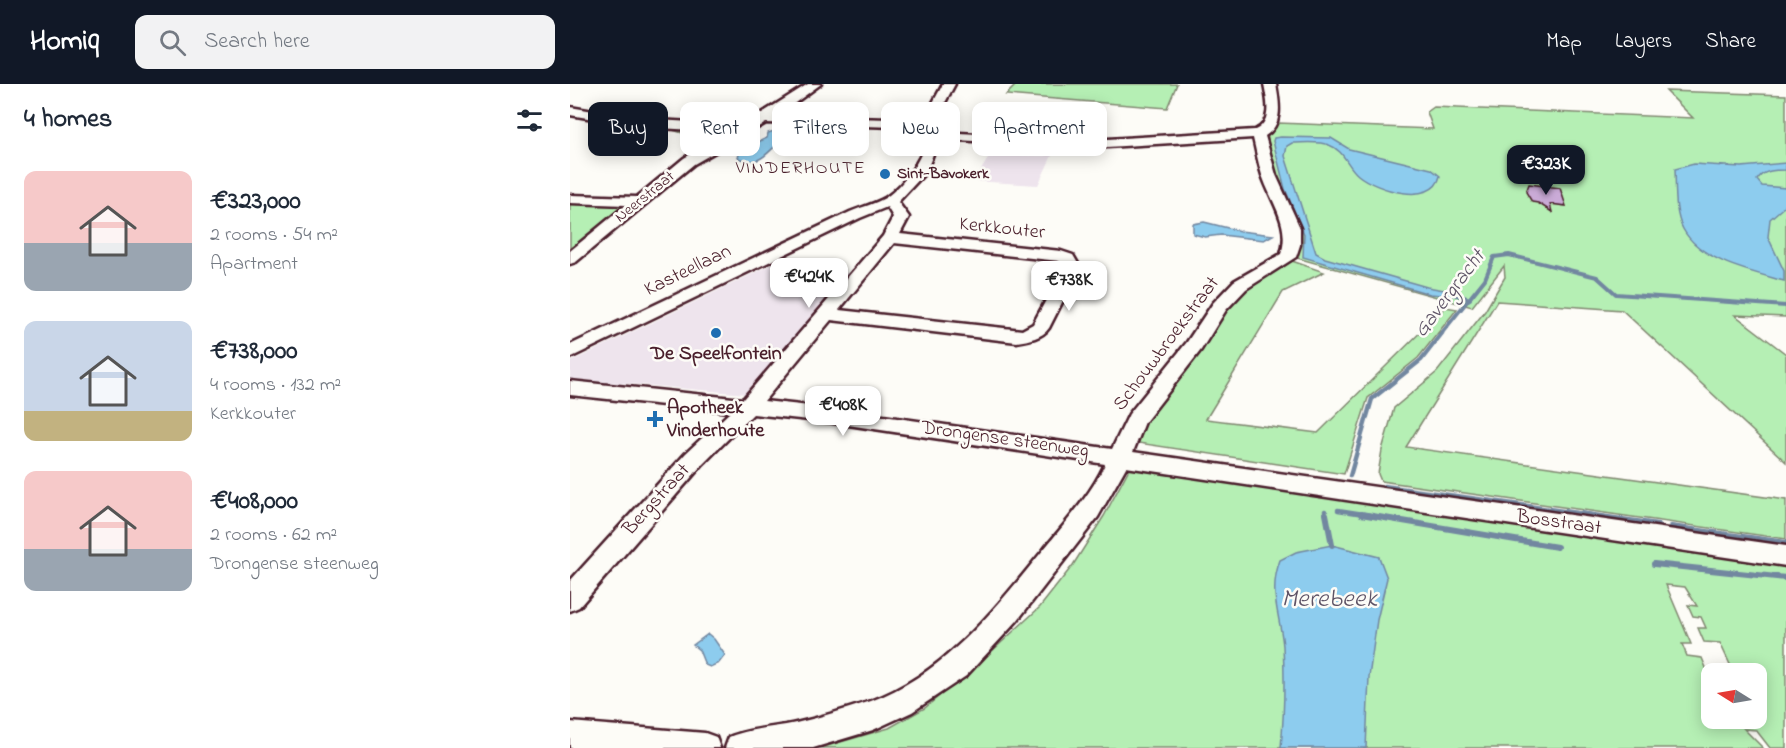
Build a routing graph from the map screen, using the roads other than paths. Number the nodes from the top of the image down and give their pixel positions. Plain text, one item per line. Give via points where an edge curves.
1 (815, 84) edge
2 (949, 84) edge
3 (1270, 84) edge
4 (940, 102) edge
5 (570, 111) edge
6 (764, 119) junction
7 (760, 121) edge
8 (680, 125) edge
9 (881, 126) edge
10 (960, 131) edge
11 (1258, 134) junction
12 (698, 156) edge
13 (925, 156) edge
14 (570, 199) edge
15 (640, 201) junction
16 (890, 201) junction
17 (891, 238) junction
18 (570, 259) edge
19 (829, 314) junction
20 (570, 352) edge
21 (570, 388) edge
22 (749, 406) junction
23 (1120, 456) junction
24 (1331, 489) joint
25 (1786, 556) edge
26 (570, 599) edge
27 (570, 737) edge
28 (705, 748) edge
29 (740, 748) edge

1 - 6 street, Neerstraat
2 - 4 street
3 - 11 street via 1271,124
5 - 8 street
6 - 7 street, Neerstraat
6 - 9 street
10 - 11 street via 1091,144
11 - 23 street, Schouwbroekstraat via 1269,175 1292,228 1290,252 1280,264 1229,294 1185,359 1136,419
12 - 15 street, Neerstraat
13 - 16 street via 919,172
14 - 15 street
15 - 18 street, Neerstraat
16 - 17 street via 901,217
16 - 20 street, Kasteellaan
17 - 19 street, Bergstraat
17 - 19 street, Kerkkouter via 1061,256 1072,267 1040,328 1026,335
19 - 22 street, Bergstraat
21 - 22 street, Drongense steenweg
22 - 23 street, Drongense steenweg
22 - 26 street, Bergstraat via 694,459
23 - 24 street, Drongense steenweg
23 - 29 street via 1090,510 1008,613 956,667 919,692 873,715 796,738
24 - 25 street, Bosstraat
27 - 28 street

